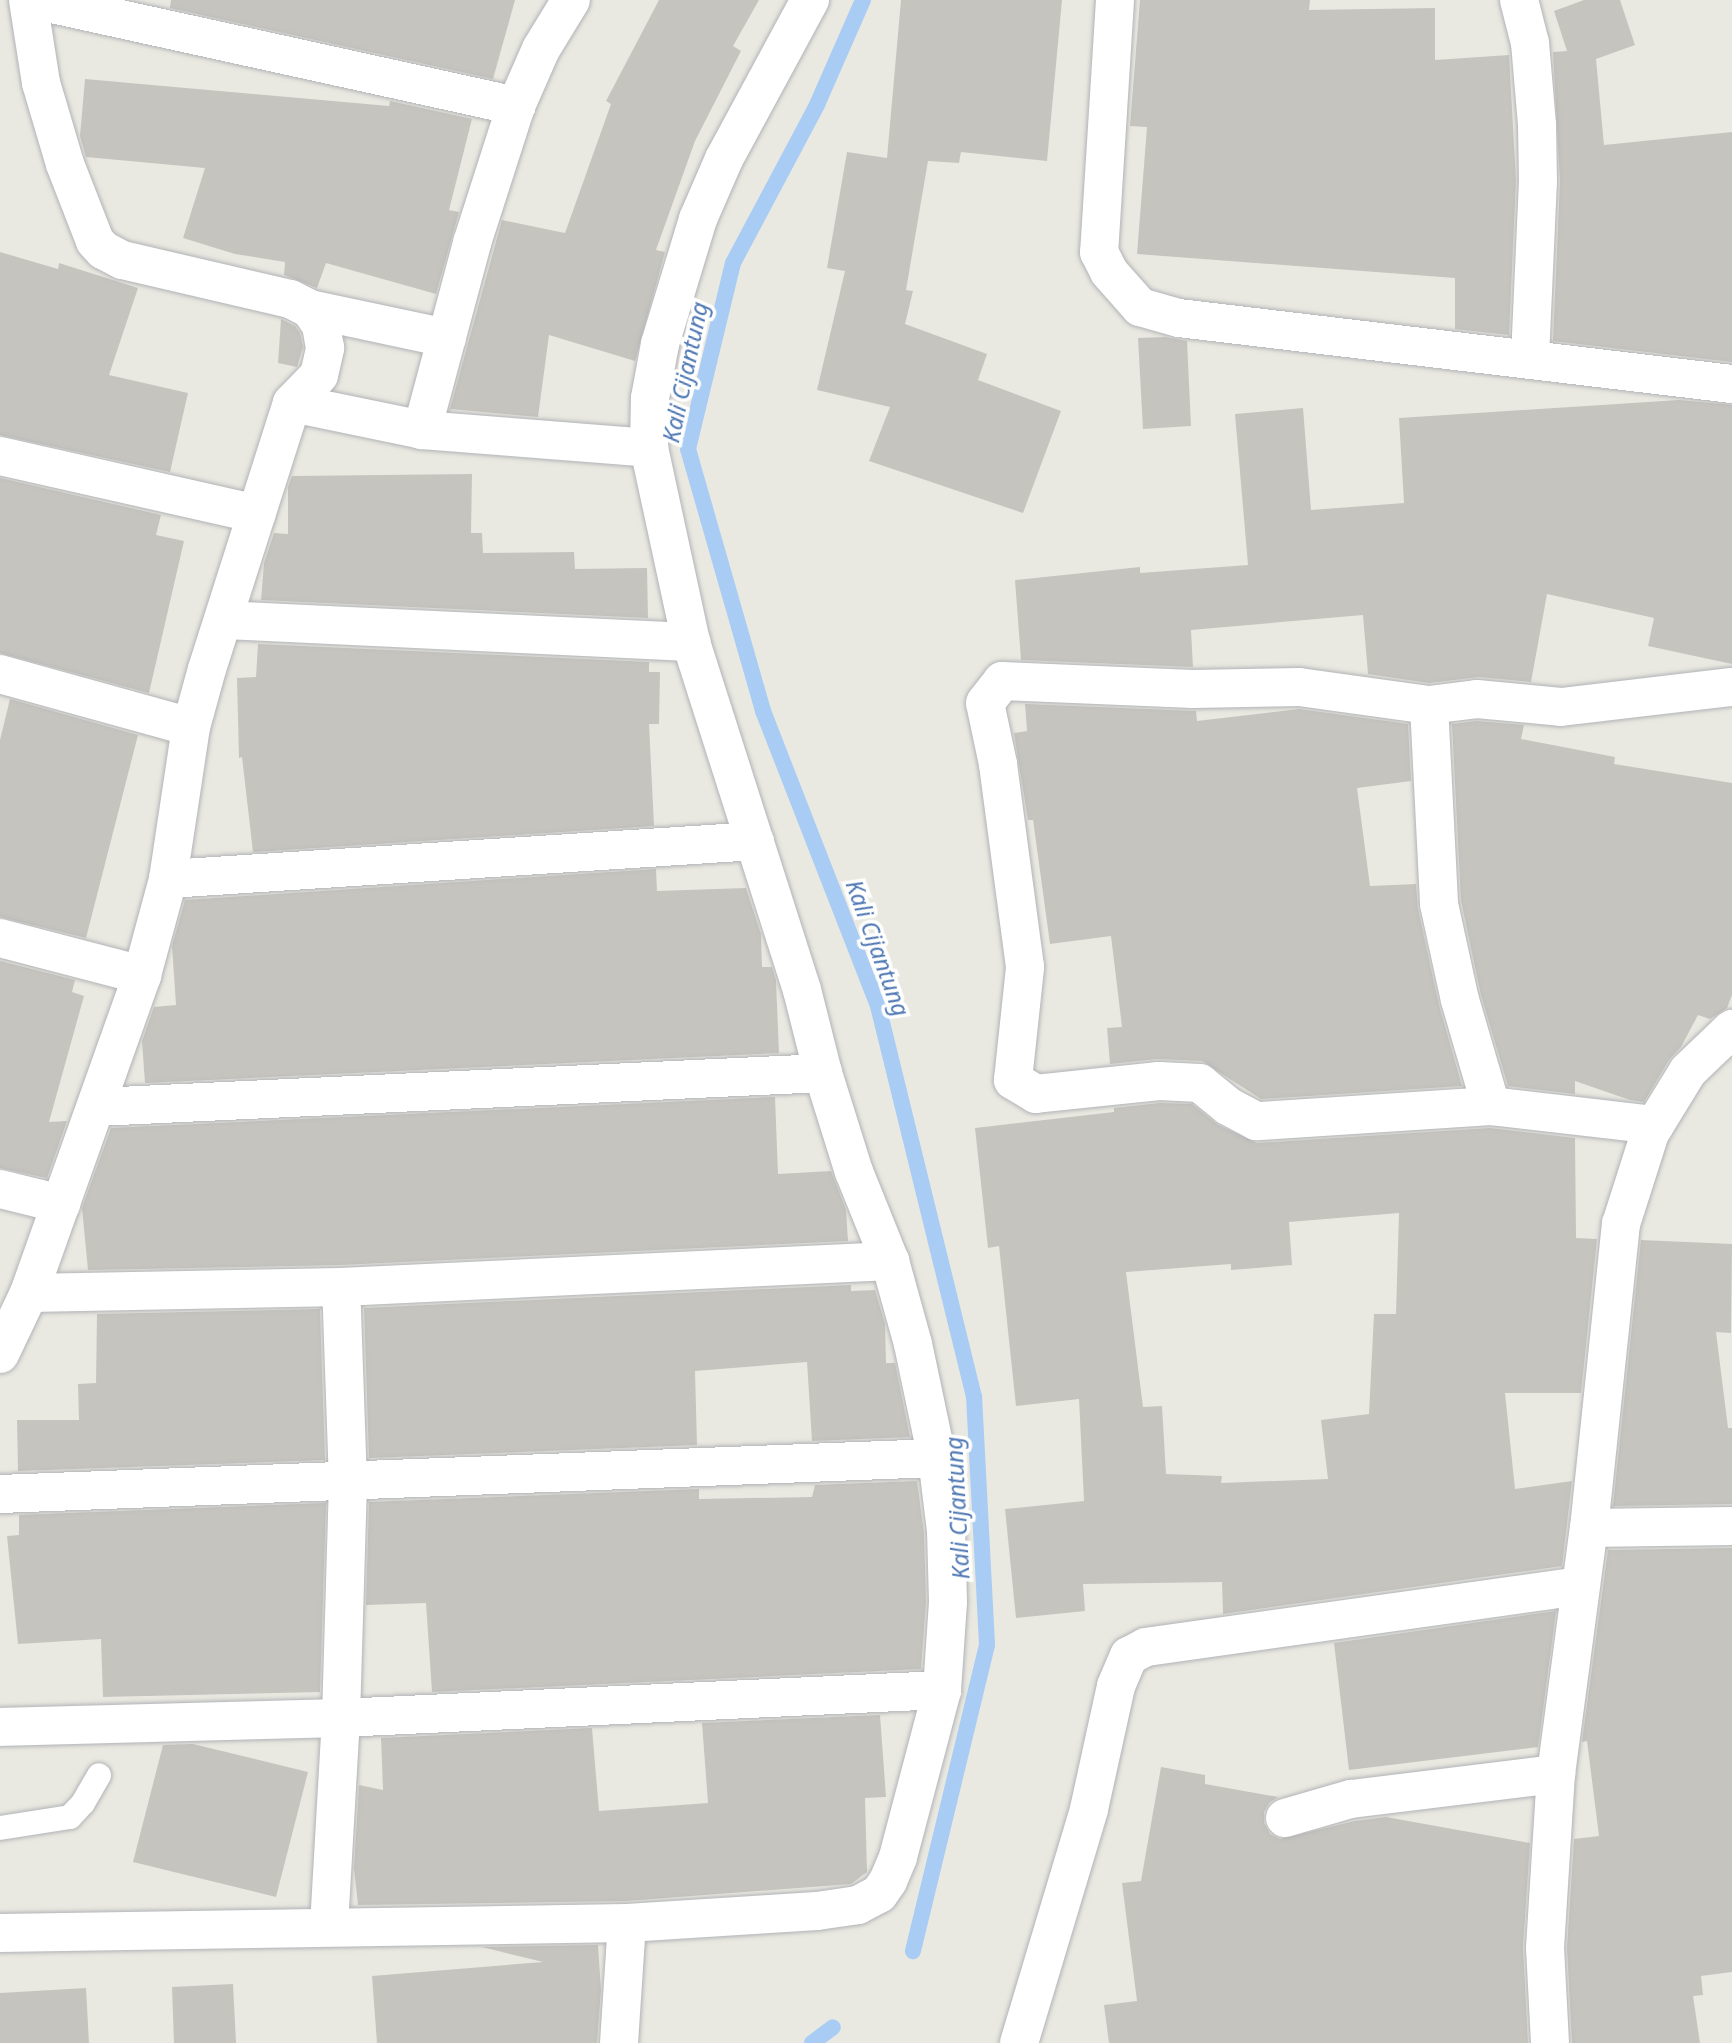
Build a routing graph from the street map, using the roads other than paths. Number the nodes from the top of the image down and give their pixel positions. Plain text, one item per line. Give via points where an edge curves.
1 (28, 0) edge
2 (34, 0) edge
3 (571, 0) edge
4 (810, 0) edge
5 (1115, 0) edge
6 (1519, 0) edge
7 (516, 106) junction
8 (310, 309) junction
9 (447, 338) junction
10 (1530, 358) junction
11 (1732, 384) edge
12 (292, 403) junction
13 (422, 430) junction
14 (649, 448) junction
15 (0, 456) edge
16 (257, 514) junction
17 (224, 620) junction
18 (691, 642) junction
19 (0, 674) edge
20 (1732, 687) edge
21 (1429, 705) junction
22 (191, 727) junction
23 (755, 841) junction
24 (168, 879) junction
25 (0, 938) edge
26 (142, 975) junction
27 (1732, 1029) edge
28 (822, 1073) junction
29 (1491, 1106) junction
30 (97, 1107) junction
31 (1654, 1125) junction
32 (0, 1189) edge
33 (61, 1204) junction
34 (890, 1261) junction
35 (341, 1287) junction
36 (29, 1293) junction
37 (0, 1354) edge
38 (937, 1458) junction
39 (348, 1483) junction
40 (0, 1494) edge
41 (1732, 1526) edge
42 (1589, 1528) junction
43 (1579, 1586) junction
44 (942, 1690) junction
45 (341, 1718) junction
46 (0, 1727) edge
47 (1556, 1774) junction
48 (99, 1775) dead end
49 (1286, 1818) dead end
50 (0, 1828) edge
51 (627, 1923) junction
52 (329, 1926) junction
53 (0, 1933) edge
54 (619, 2043) edge
55 (1019, 2043) edge
56 (1550, 2043) edge

1 - 8 street via 41,83 65,164 89,229 103,250 122,260 290,299
2 - 7 street
3 - 7 street via 541,49
4 - 14 street via 724,159 698,219 660,344 650,398
5 - 10 street via 1100,253 1109,272 1140,307 1179,318
6 - 10 street via 1530,43 1537,125
7 - 9 street
8 - 9 street
8 - 12 street via 321,325 325,348 319,375
9 - 13 street
10 - 11 street
12 - 13 street
12 - 16 street
13 - 14 street
14 - 18 street
15 - 16 street
16 - 17 street
17 - 18 street
17 - 22 street
18 - 23 street
19 - 22 street
20 - 21 street via 1561,707 1477,699
21 - 29 street via 1439,904 1460,1000
21 - 29 street via 1300,687 1002,681 985,703 1000,778 1025,967 1013,1080 1036,1094 1159,1081 1200,1083 1256,1121
22 - 24 street
23 - 24 street
23 - 28 street via 802,990
24 - 26 street
25 - 26 street
26 - 30 street
27 - 31 street via 1688,1071
28 - 30 street
28 - 34 street via 854,1172
29 - 31 street
30 - 33 street
31 - 42 street via 1621,1224
32 - 33 street
33 - 36 street
34 - 35 street
34 - 38 street
35 - 36 street
35 - 39 street
36 - 37 street
38 - 39 street
38 - 44 street via 948,1602
39 - 40 street
39 - 45 street
41 - 42 street
42 - 43 street
43 - 47 street
43 - 55 street via 1146,1647 1129,1656 1116,1686 1089,1810
44 - 45 street
44 - 51 street via 898,1857 873,1899 817,1911
45 - 46 street
45 - 52 street
47 - 49 street via 1351,1799
47 - 56 street via 1545,1948
48 - 50 lane via 70,1817
51 - 52 street
51 - 54 street
52 - 53 street

